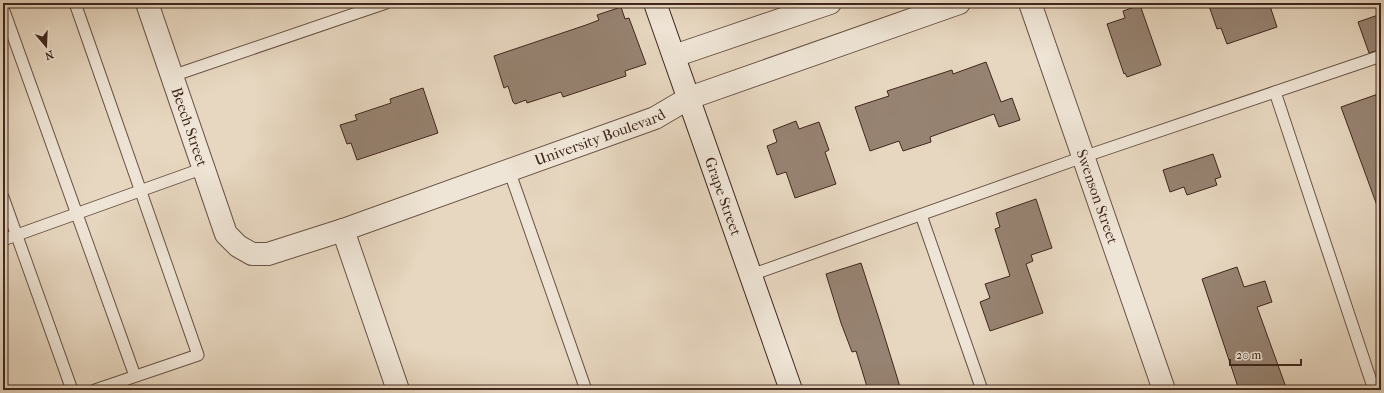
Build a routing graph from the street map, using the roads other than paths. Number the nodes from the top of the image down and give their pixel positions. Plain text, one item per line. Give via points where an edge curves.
1 (74, 3) edge
2 (147, 3) edge
3 (386, 3) edge
4 (655, 3) edge
5 (830, 3) edge
6 (959, 3) edge
7 (1030, 3) edge
8 (3, 8) edge
9 (674, 56) junction
10 (1381, 56) edge
11 (172, 76) junction
12 (1275, 92) junction
13 (689, 98) junction
14 (1083, 157) junction
15 (204, 168) junction
16 (509, 170) junction
17 (140, 191) junction
18 (3, 197) edge
19 (77, 213) junction
20 (920, 215) junction
21 (344, 230) junction
22 (16, 235) junction
23 (3, 240) edge
24 (238, 246) joint
25 (751, 275) junction
26 (135, 376) junction
27 (72, 390) edge
28 (95, 390) edge
29 (398, 390) edge
30 (586, 390) edge
31 (791, 390) edge
32 (982, 390) edge
33 (1164, 390) edge
34 (1374, 390) edge

1 - 17 lane
2 - 11 street, Beech Street
3 - 11 lane
4 - 9 street, Grape Street
5 - 9 street
6 - 13 street, University Boulevard
7 - 14 street, Swenson Street
8 - 19 lane
9 - 13 street, Grape Street
10 - 12 lane
11 - 15 street, Beech Street
12 - 14 lane
12 - 34 lane
13 - 16 street, University Boulevard via 655,118
13 - 25 street, Grape Street
14 - 20 lane
14 - 33 street, Swenson Street
15 - 17 lane
15 - 24 street, Beech Street via 226,234
16 - 21 street, University Boulevard
16 - 30 lane
17 - 19 lane
17 - 26 lane via 198,355
18 - 22 lane
19 - 22 lane
19 - 26 lane
20 - 25 lane
20 - 32 lane
21 - 24 street, University Boulevard via 268,254 252,254
21 - 29 street
22 - 23 lane
22 - 27 lane
25 - 31 street, Grape Street
26 - 28 lane

